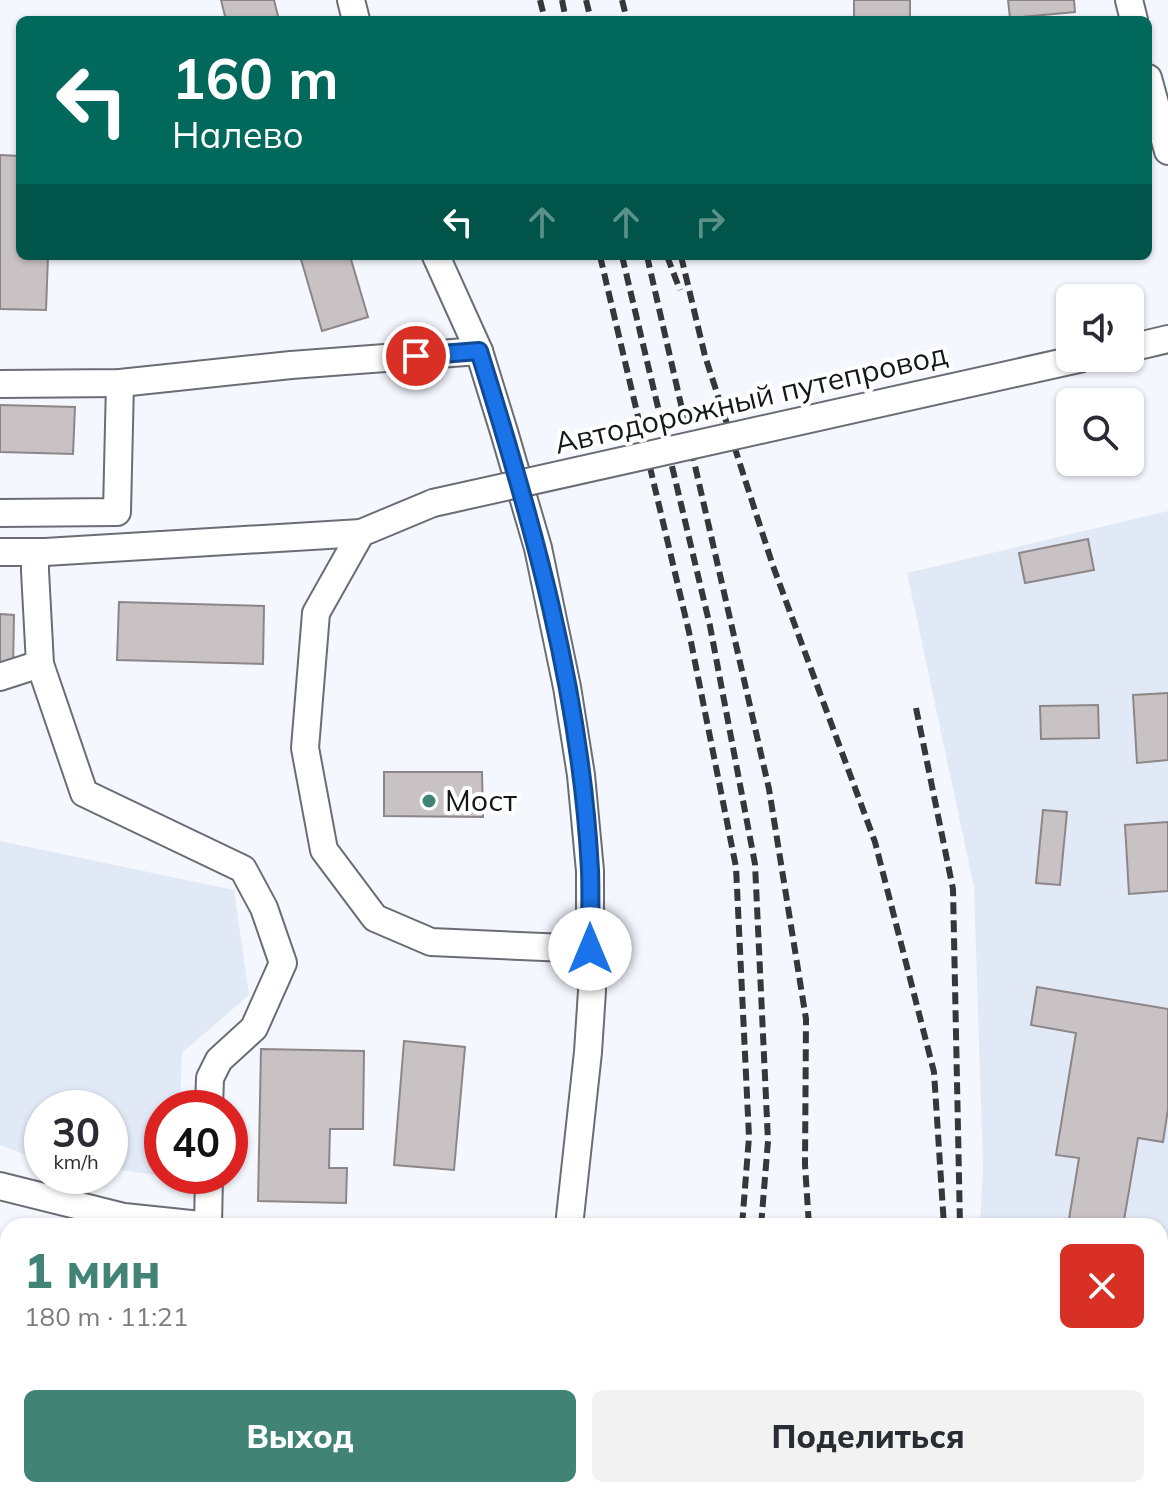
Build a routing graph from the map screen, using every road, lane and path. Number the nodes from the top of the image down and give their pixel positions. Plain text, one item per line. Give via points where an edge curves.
1 (1152, 93) edge
2 (1168, 151) edge
3 (438, 260) edge
4 (1168, 339) edge
5 (1144, 345) edge
6 (479, 351) junction
7 (1056, 364) edge
8 (120, 383) junction
9 (0, 384) edge
10 (0, 513) edge
11 (361, 533) junction
12 (0, 552) edge
13 (35, 552) junction
14 (40, 664) junction
15 (0, 677) edge
16 (590, 949) junction
17 (210, 1090) edge
18 (0, 1186) edge
19 (209, 1194) edge
20 (133, 1218) edge
21 (209, 1218) edge
22 (570, 1218) edge

1 - 2 street
3 - 6 street
4 - 5 street
6 - 8 street
6 - 16 street via 538,548 567,687 590,871
7 - 11 street, Автодорожный путепровод, bridge via 433,503
8 - 9 street
8 - 10 street via 117,512
11 - 13 street, Автодорожный путепровод
11 - 16 street via 316,613 305,748 324,850 375,918 431,942
12 - 13 street, Автодорожный путепровод
13 - 14 street
14 - 15 street
14 - 17 street via 84,793 243,869 264,908 283,963 254,1028 219,1060
16 - 22 street via 588,1052
18 - 20 street
19 - 21 street

